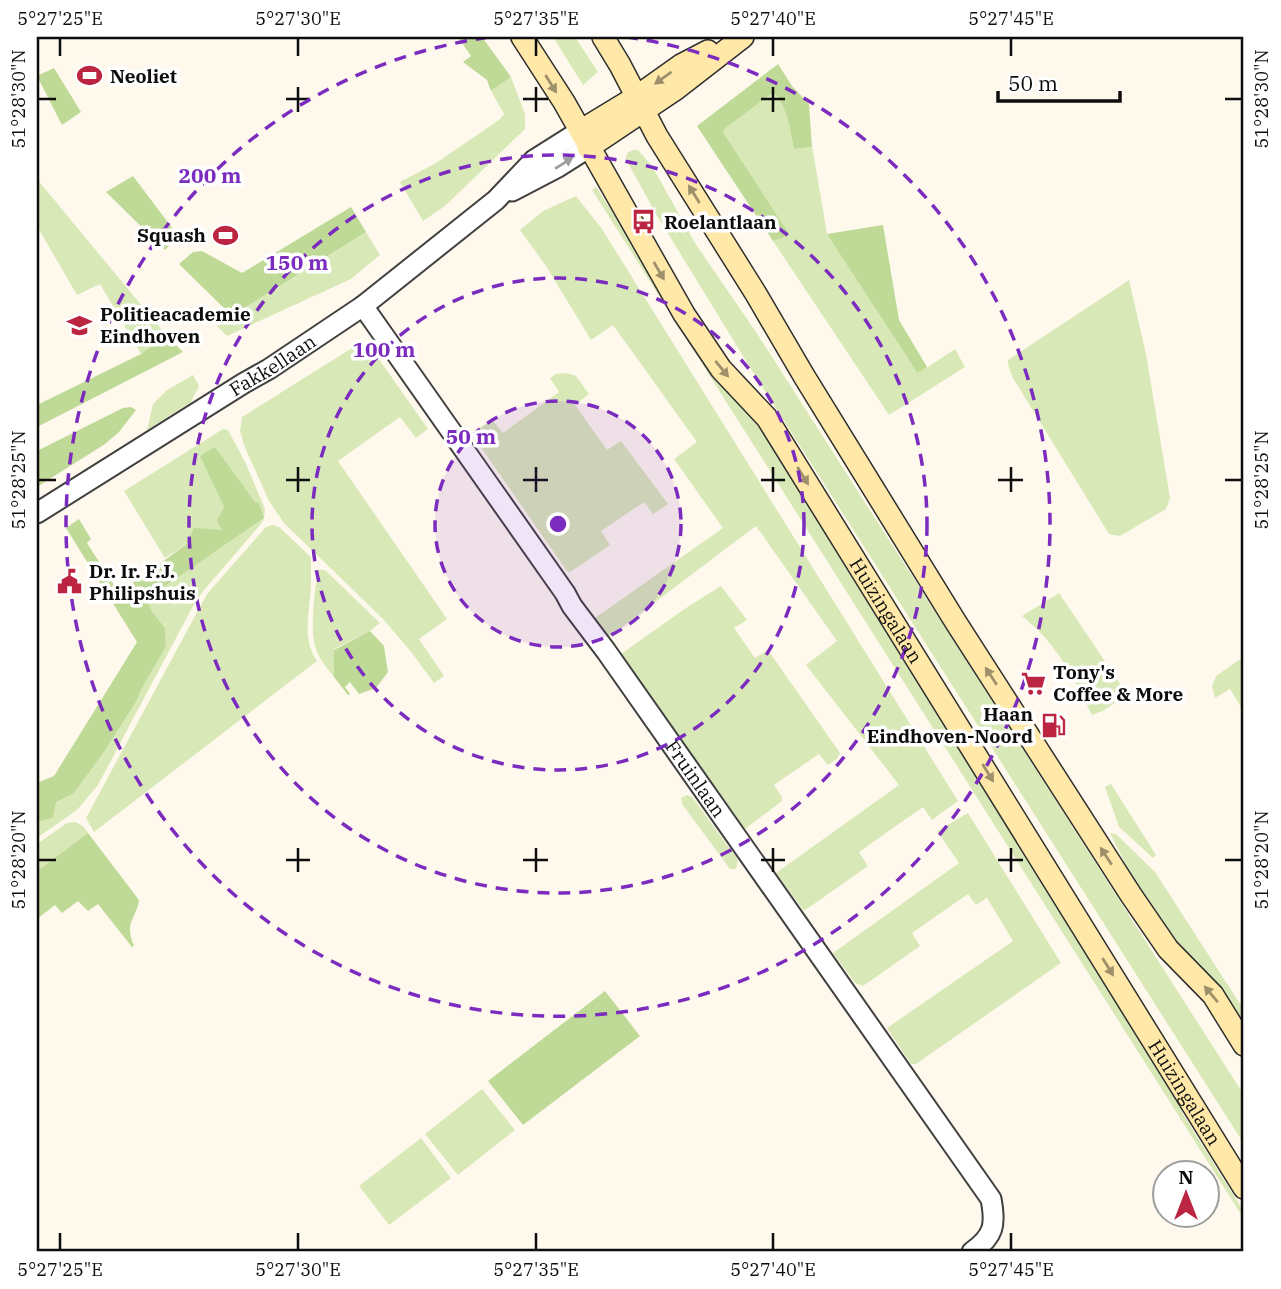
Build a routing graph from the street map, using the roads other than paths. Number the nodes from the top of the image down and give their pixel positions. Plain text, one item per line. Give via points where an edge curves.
1 (522, 37) edge
2 (603, 37) edge
3 (734, 37) edge
4 (743, 37) edge
5 (640, 104) junction
6 (584, 139) junction
7 (363, 306) junction
8 (37, 513) edge
9 (1244, 1045) edge
10 (1244, 1188) edge
11 (972, 1252) edge

1 -> 6 main road, Huizingalaan
2 - 5 main road
3 -> 5 main road via 681,65
4 - 5 main road via 676,89
5 - 6 main road
9 -> 5 main road via 1213,995 1168,949 1146,917 955,621
6 - 7 street, Fakkellaan via 548,150 534,160 496,200
6 -> 10 main road, Huizingalaan via 684,314 721,369 767,418
7 - 8 street, Fakkellaan
7 - 11 street, Fruinlaan via 991,1199 995,1221 985,1243

